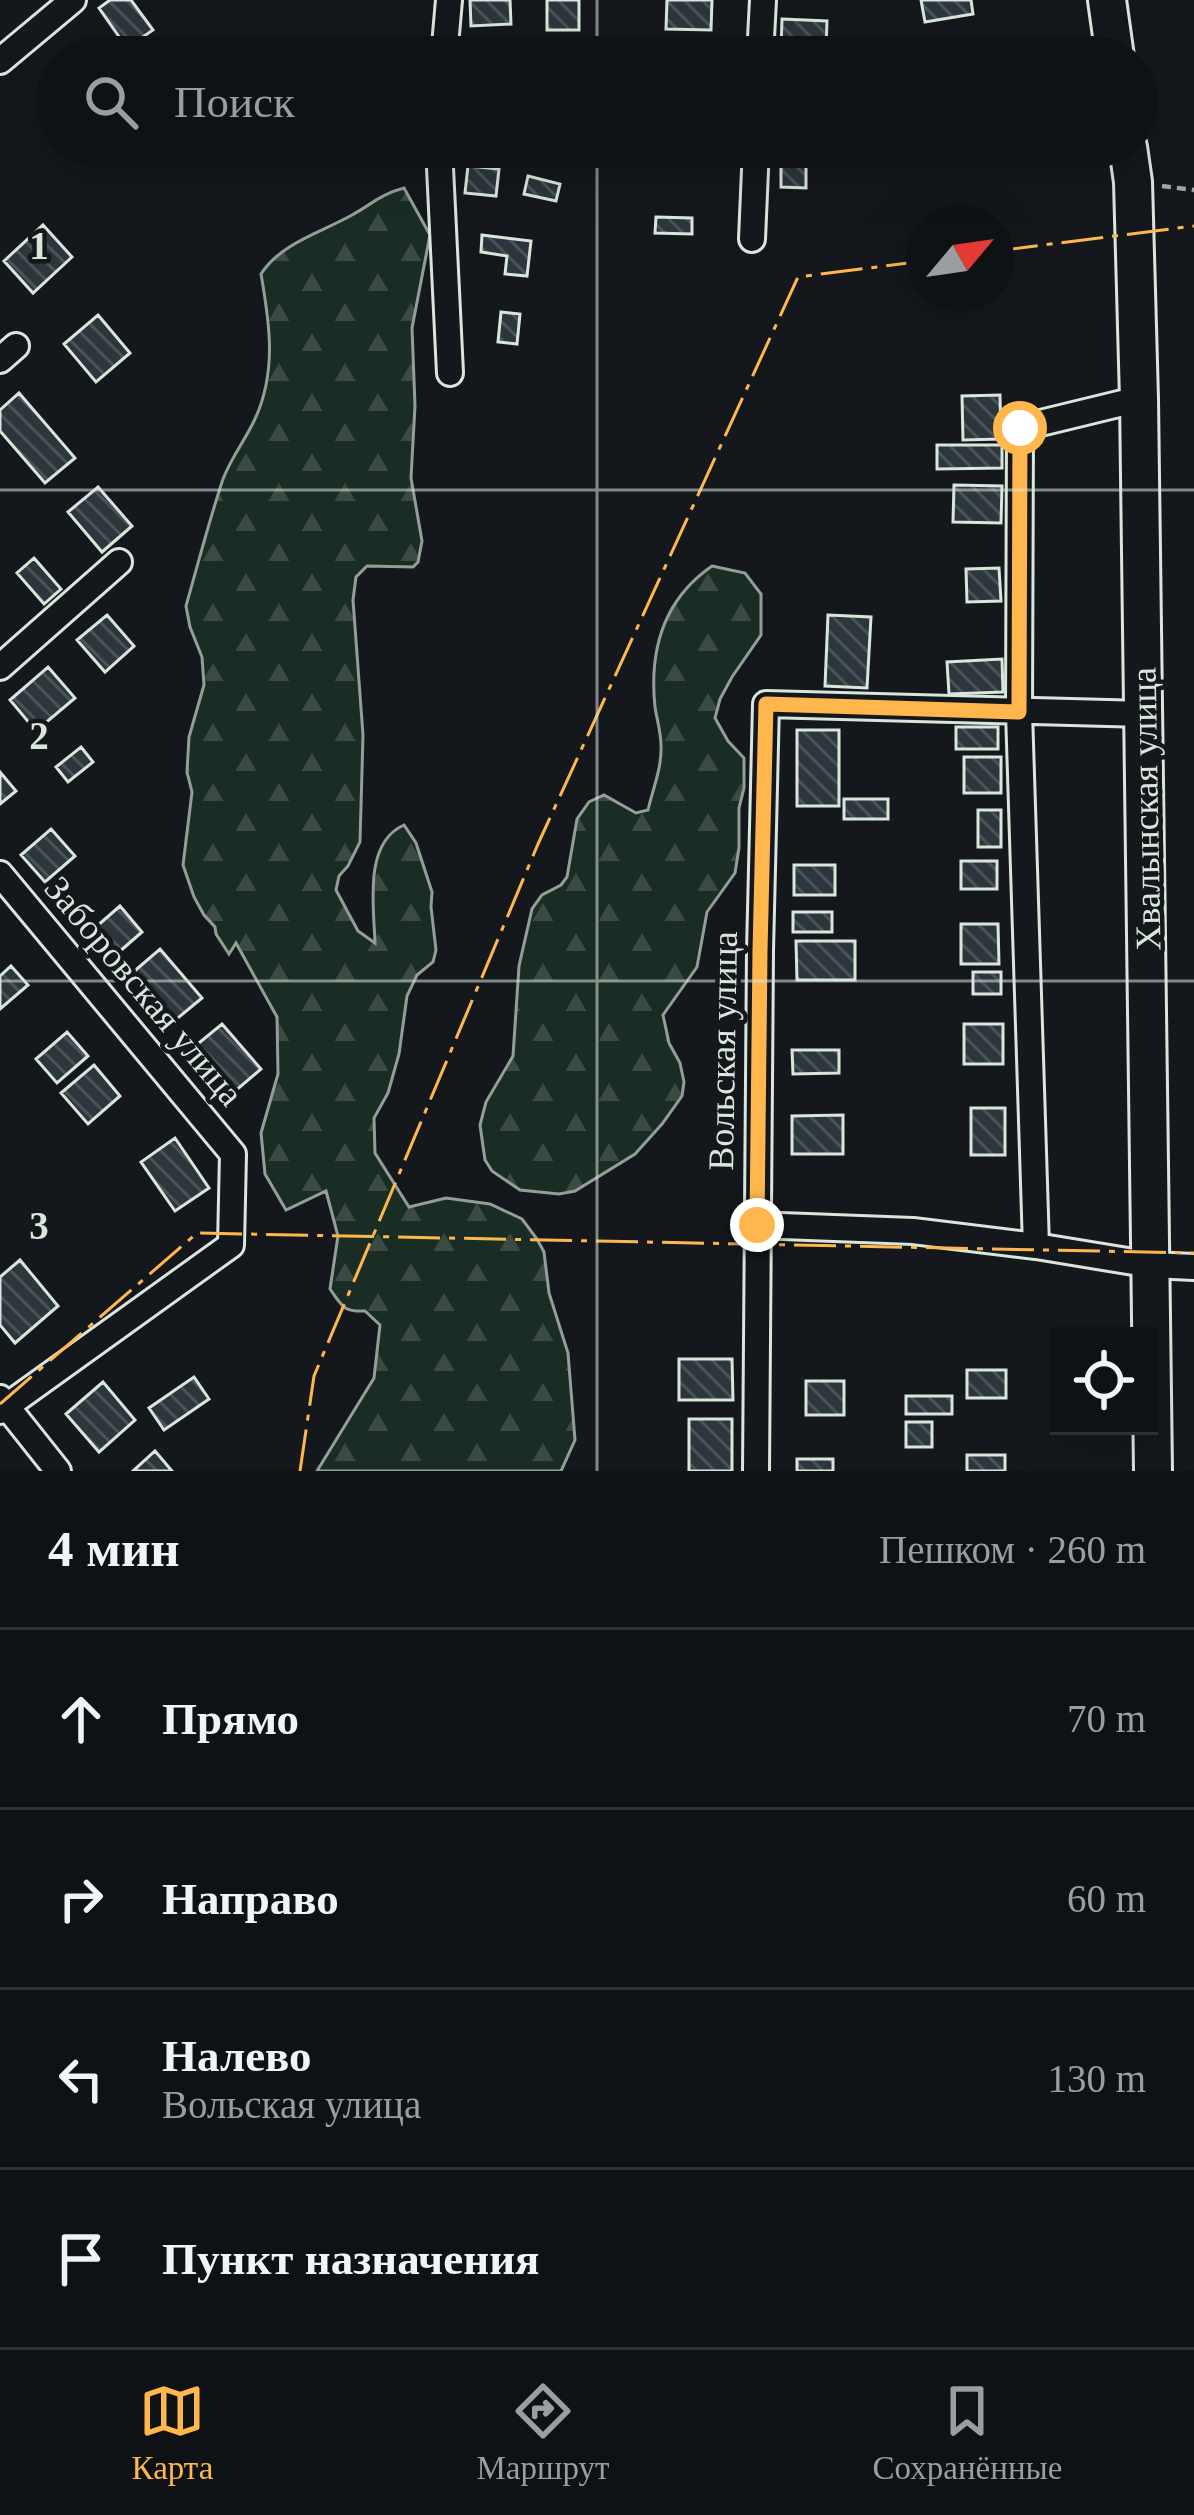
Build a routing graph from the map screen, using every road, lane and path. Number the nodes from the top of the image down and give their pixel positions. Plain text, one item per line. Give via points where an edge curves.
1 (73, 0) edge
2 (448, 0) edge
3 (763, 0) edge
4 (1107, 0) edge
5 (445, 36) edge
6 (761, 36) edge
7 (1112, 36) edge
8 (0, 61) edge
9 (440, 168) edge
10 (755, 168) edge
11 (1131, 168) edge
12 (752, 239) dead end
13 (450, 373) dead end
14 (1139, 399) junction
15 (118, 562) dead end
16 (0, 667) edge
17 (1019, 712) junction
18 (1144, 714) junction
19 (0, 874) edge
20 (757, 1225) junction
21 (1036, 1246) junction
22 (1152, 1265) junction
23 (1194, 1267) edge
24 (2, 1405) edge
25 (58, 1471) edge
26 (756, 1471) edge
27 (1153, 1471) edge

1 - 8 street
2 - 5 street
3 - 6 street
4 - 7 main road
9 - 13 street
10 - 12 street
11 - 14 main road, Хвалынская улица
14 - 17 street via 1020,428
14 - 18 main road, Хвалынская улица
15 - 16 street
17 - 18 street
17 - 20 street, Вольская улица via 766,704
17 - 21 street
18 - 22 main road, Хвалынская улица
19 - 24 street, Заборовская улица via 233,1154 231,1245
20 - 21 street
20 - 26 street, Вольская улица
21 - 22 street
22 - 23 street
22 - 27 main road, Хвалынская улица
24 - 25 street

